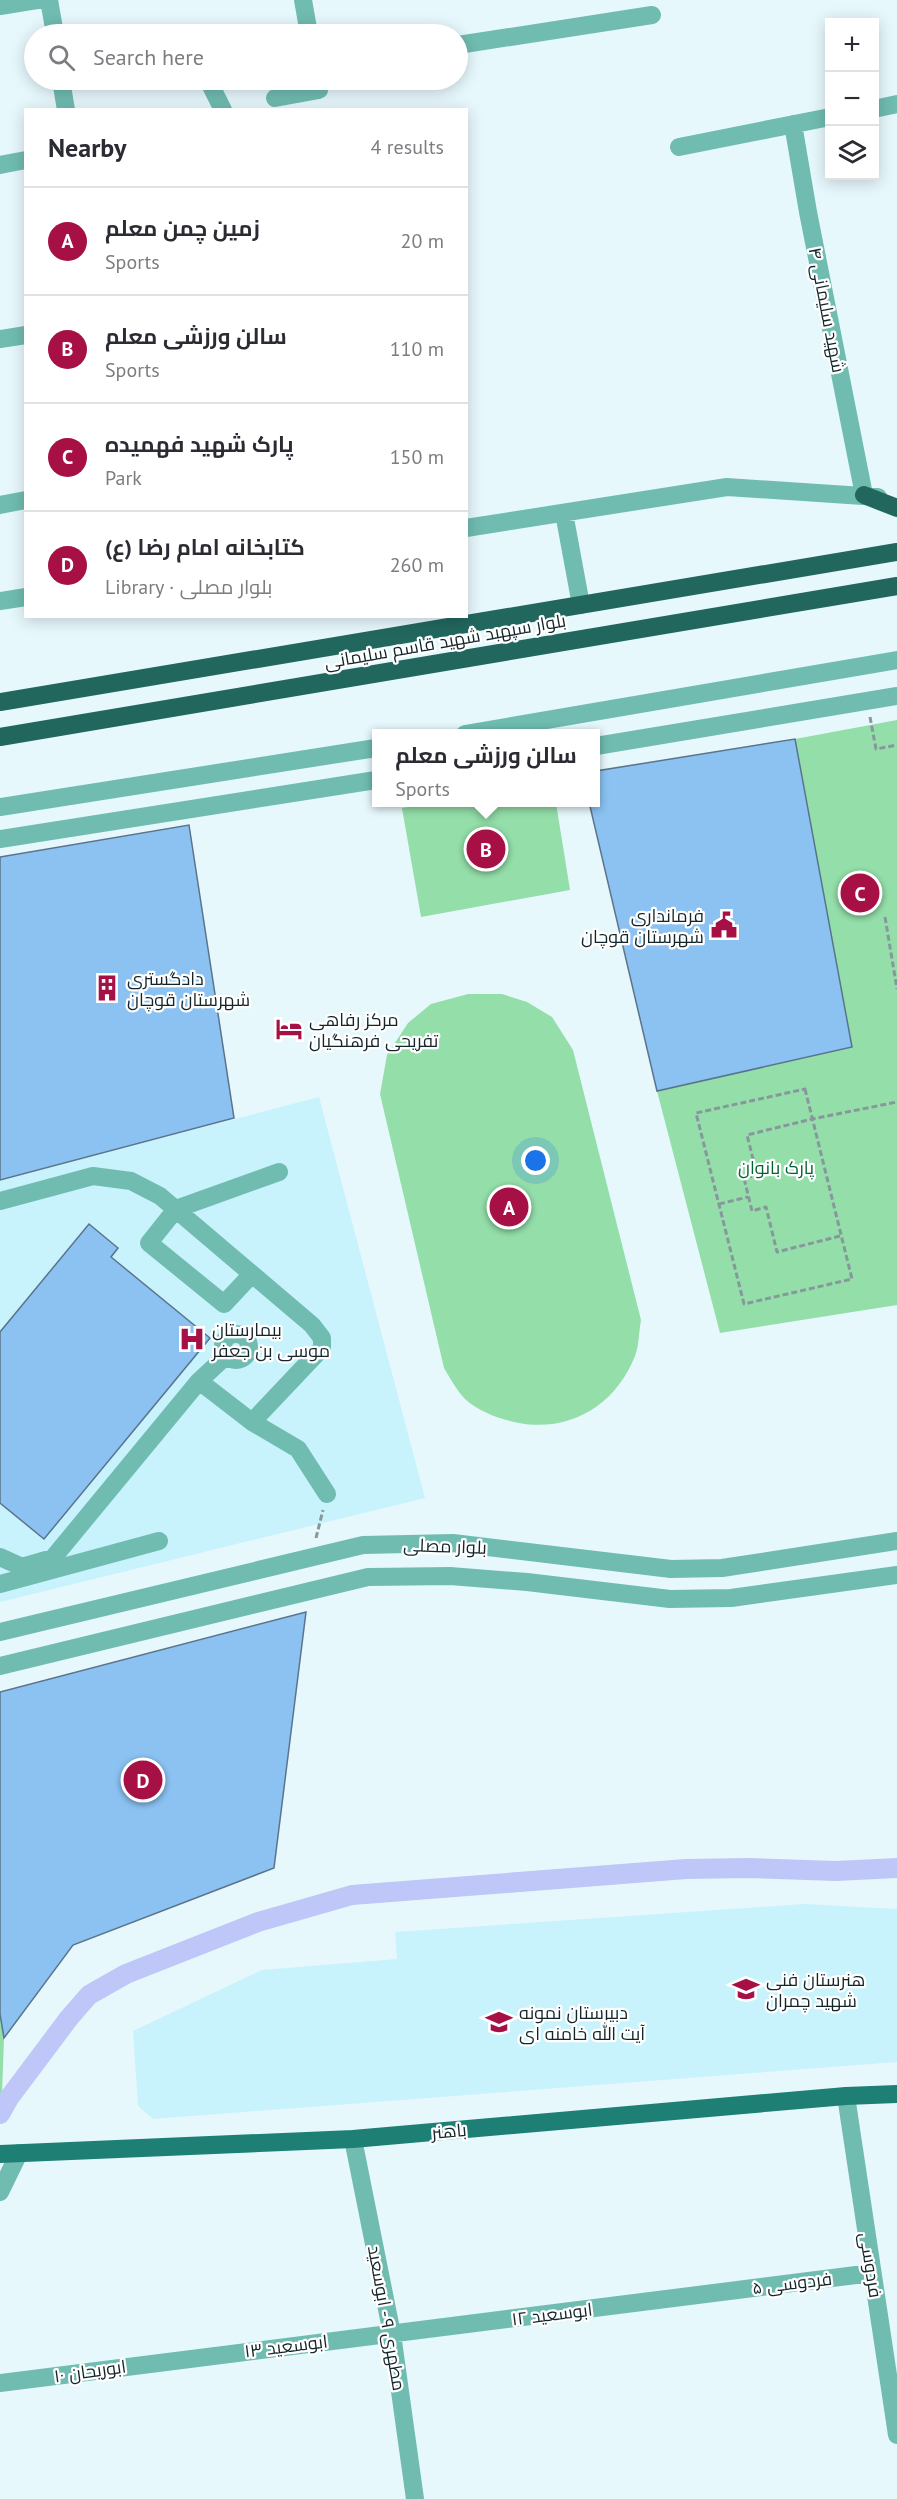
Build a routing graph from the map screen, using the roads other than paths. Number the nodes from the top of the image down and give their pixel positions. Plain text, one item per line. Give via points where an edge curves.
1 (37, 0) edge
2 (50, 0) edge
3 (303, 0) edge
4 (0, 6) edge
5 (652, 15) dead end
6 (54, 24) edge
7 (307, 24) edge
8 (468, 43) edge
9 (63, 90) edge
10 (213, 90) edge
11 (302, 90) edge
12 (276, 98) dead end
13 (897, 104) edge
14 (66, 108) edge
15 (222, 108) edge
16 (879, 108) edge
17 (825, 118) edge
18 (793, 124) junction
19 (679, 147) dead end
20 (24, 160) edge
21 (0, 165) edge
22 (24, 335) edge
23 (0, 339) edge
24 (864, 495) junction
25 (24, 500) edge
26 (897, 500) edge
27 (0, 505) edge
28 (897, 508) edge
29 (564, 513) junction
30 (468, 528) edge
31 (897, 552) edge
32 (897, 586) edge
33 (24, 597) edge
34 (0, 602) edge
35 (581, 605) junction
36 (897, 660) edge
37 (897, 696) edge
38 (0, 702) edge
39 (577, 725) edge
40 (527, 729) edge
41 (0, 737) edge
42 (600, 745) edge
43 (372, 748) edge
44 (372, 781) edge
45 (64, 797) junction
46 (0, 807) edge
47 (69, 828) junction
48 (0, 839) edge
49 (279, 1172) dead end
50 (0, 1201) edge
51 (176, 1209) junction
52 (252, 1274) junction
53 (226, 1356) dead end
54 (199, 1381) junction
55 (252, 1422) junction
56 (327, 1494) road end
57 (73, 1535) junction
58 (159, 1541) dead end
59 (897, 1541) edge
60 (0, 1557) edge
61 (75, 1566) junction
62 (897, 1575) edge
63 (0, 1584) edge
64 (0, 1632) edge
65 (0, 1666) edge
66 (897, 2094) edge
67 (846, 2096) junction
68 (353, 2139) junction
69 (19, 2153) junction
70 (0, 2154) edge
71 (0, 2193) edge
72 (873, 2273) junction
73 (711, 2293) joint
74 (392, 2334) junction
75 (180, 2359) joint
76 (0, 2383) edge
77 (897, 2435) edge
78 (415, 2499) edge

1 - 4 street
2 - 6 street
3 - 7 street
5 - 8 street
9 - 14 street
10 - 15 street
11 - 12 street
13 - 16 street
17 - 18 street
18 - 19 street
18 - 24 street, شهید سلیمانی ۴
20 - 21 street
22 - 23 street
24 - 26 street
24 - 28 highway
24 - 29 street via 727,487
25 - 27 street
29 - 30 street
29 - 35 street
31 - 35 highway, بلوار سپهبد شهید قاسم سلیمانی
32 - 41 highway, بلوار سپهبد شهید قاسم سلیمانی
33 - 34 street
35 - 38 highway, بلوار سپهبد شهید قاسم سلیمانی
36 - 39 street
37 - 42 street
39 - 40 street
43 - 45 street
44 - 47 street
45 - 46 street
45 - 47 street
47 - 48 street
49 - 51 street
50 - 51 street via 93,1176 131,1181
51 - 52 street
51 - 52 street via 149,1243 224,1304
52 - 55 street via 322,1338 321,1348
53 - 54 street
54 - 55 street
54 - 57 street
55 - 56 street via 298,1449
57 - 60 street via 53,1558 22,1567
57 - 61 street
58 - 61 street
59 - 64 street, بلوار مصلی via 722,1569 671,1569 453,1543 363,1545
61 - 63 street
62 - 65 street, بلوار مصلی via 732,1598 670,1599 450,1576 368,1577
66 - 67 main road, باهنر
67 - 68 main road, باهنر
67 - 72 street, فردوسی
68 - 69 main road, باهنر
68 - 74 street, مطهری ۹ - ابوسعید
69 - 70 main road, باهنر
69 - 71 street
72 - 73 street, فردوسی ۵
72 - 77 street, فردوسی
73 - 74 street, ابوسعید ۱۲
74 - 75 street, ابوسعید ۱۳
74 - 78 street, مطهری ۹ - ابوسعید
75 - 76 street, ابوریحان ۱۰

